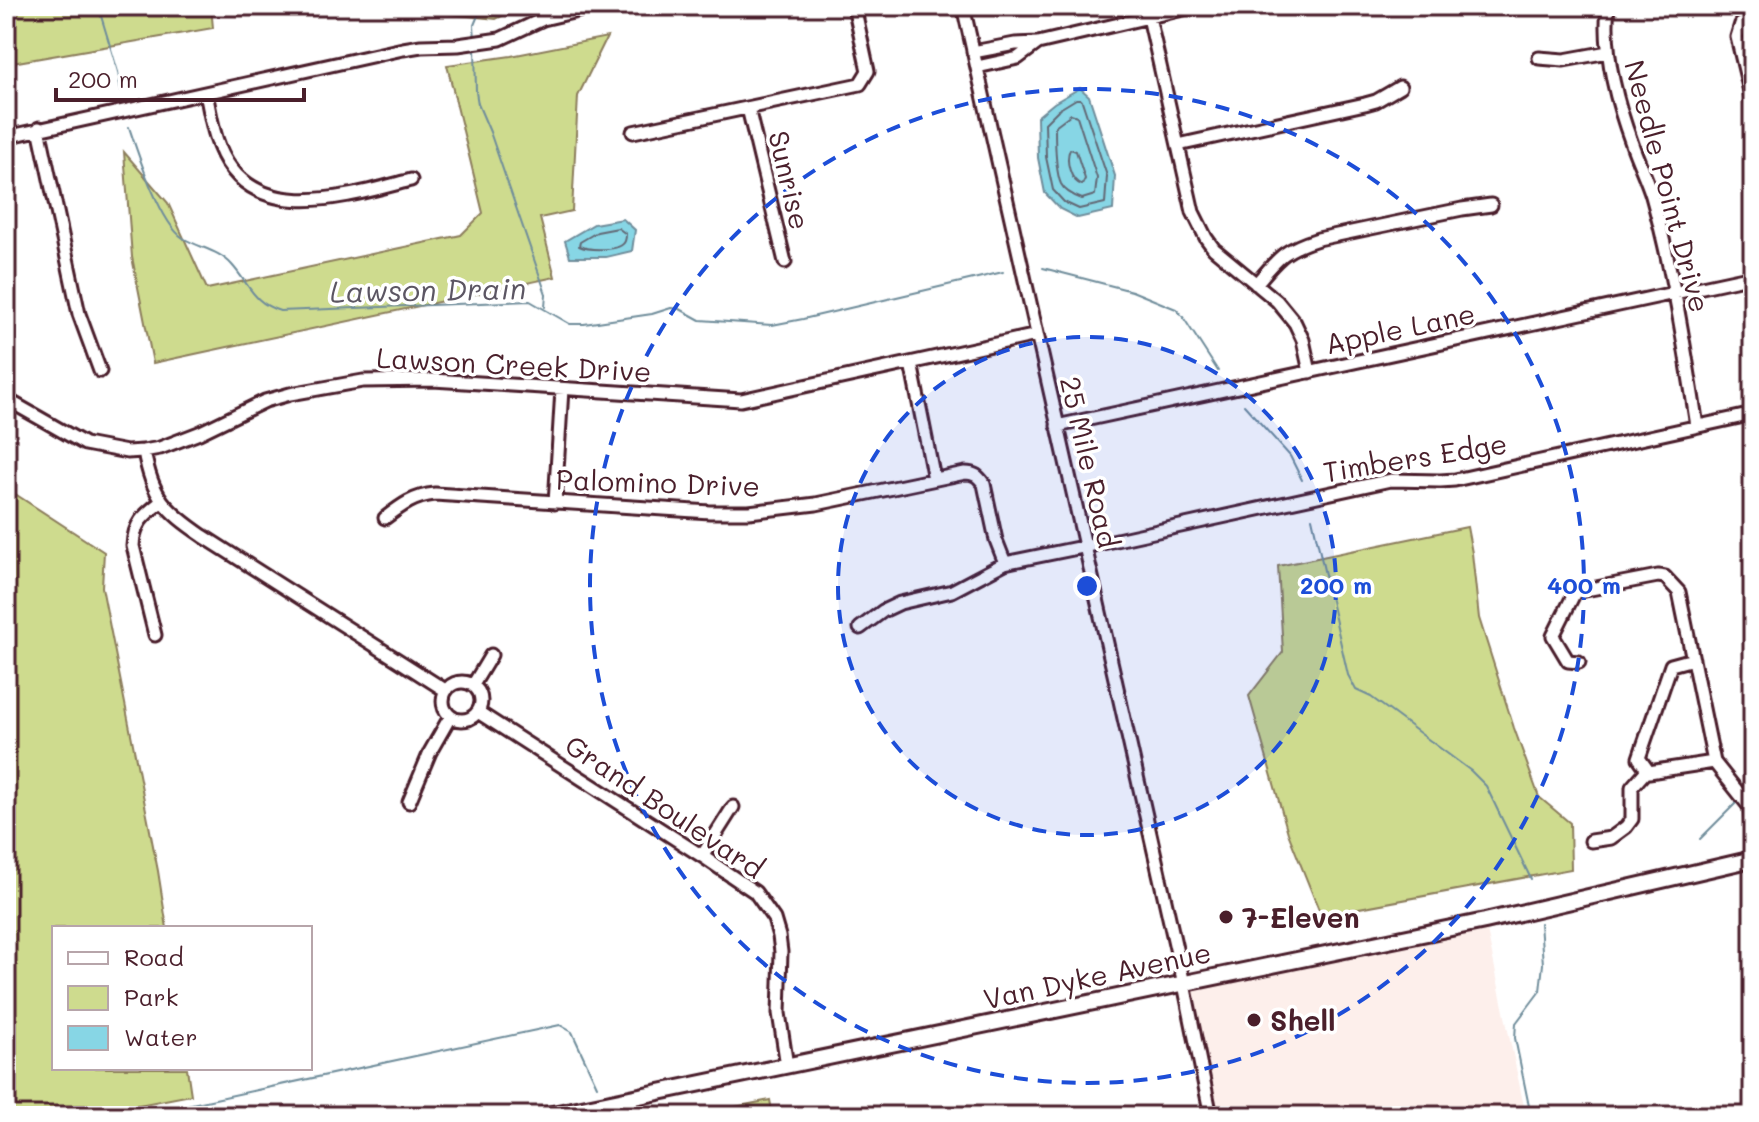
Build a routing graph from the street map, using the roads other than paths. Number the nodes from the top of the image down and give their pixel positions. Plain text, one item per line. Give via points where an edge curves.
1 (599, 6) edge
2 (854, 6) edge
3 (963, 6) edge
4 (1196, 6) edge
5 (1608, 6) edge
6 (1149, 17) junction
7 (1753, 19) edge
8 (1038, 43) junction
9 (973, 52) junction
10 (1608, 52) junction
11 (1539, 58) dead end
12 (977, 67) junction
13 (1400, 87) dead end
14 (206, 93) junction
15 (1753, 104) edge
16 (748, 108) junction
17 (39, 128) junction
18 (633, 132) dead end
19 (6, 137) edge
20 (1178, 145) junction
21 (411, 180) dead end
22 (1491, 205) dead end
23 (785, 262) dead end
24 (1753, 276) edge
25 (1256, 284) junction
26 (1674, 293) junction
27 (1037, 335) junction
28 (911, 363) junction
29 (100, 371) dead end
30 (1310, 372) junction
31 (562, 389) junction
32 (6, 399) edge
33 (1753, 414) edge
34 (1057, 426) junction
35 (1697, 426) junction
36 (144, 451) junction
37 (934, 479) junction
38 (162, 501) junction
39 (555, 503) junction
40 (385, 518) dead end
41 (1085, 547) junction
42 (1005, 563) junction
43 (860, 628) dead end
44 (155, 635) dead end
45 (491, 655) dead end
46 (1693, 659) junction
47 (1579, 662) dead end
48 (473, 685) junction
49 (445, 690) junction
50 (478, 712) junction
51 (450, 717) junction
52 (1714, 762) junction
53 (1647, 770) junction
54 (409, 802) dead end
55 (733, 807) dead end
56 (1752, 809) edge
57 (1753, 836) edge
58 (1591, 841) dead end
59 (702, 856) junction
60 (1753, 859) edge
61 (1184, 984) junction
62 (787, 1066) junction
63 (543, 1116) edge
64 (1211, 1116) edge

1 - 14 street via 543,19 500,39 403,49
2 - 16 street via 868,71 860,84
3 - 9 street, 25 Mile Road
4 - 6 street
5 - 10 street, Needle Point Drive
6 - 8 street
6 - 20 street
7 - 15 street via 1739,27 1737,37
8 - 9 street
8 - 12 street via 1018,58
9 - 12 street, 25 Mile Road
10 - 11 street via 1564,60
10 - 26 street, Needle Point Drive
12 - 27 street, 25 Mile Road
13 - 20 street via 1365,104
14 - 17 street
14 - 21 street via 220,149 231,168 255,188 309,201
16 - 18 street
16 - 23 street, Sunrise
17 - 19 street
17 - 29 street via 79,314
20 - 25 street via 1193,212 1206,238
22 - 25 street via 1302,244 1277,258
24 - 26 street, Apple Lane
25 - 30 street via 1295,323
26 - 30 street, Apple Lane
26 - 35 street, Needle Point Drive
27 - 28 street, Lawson Creek Drive
27 - 34 street, 25 Mile Road
28 - 31 street, Lawson Creek Drive via 741,400
28 - 37 street
30 - 34 street, Apple Lane
31 - 36 street, Lawson Creek Drive via 363,381 265,401 199,433
31 - 39 street
32 - 36 street, Lawson Creek Drive via 85,444
33 - 35 street, Timbers Edge
34 - 41 street, 25 Mile Road
35 - 41 street, Timbers Edge via 1455,480 1391,480
36 - 38 street
37 - 39 street, Palomino Drive via 749,512
37 - 42 street, Palomino Drive via 979,476
38 - 44 street via 140,520 133,546
38 - 49 street via 203,536
39 - 40 street, Palomino Drive via 423,495
41 - 42 street, Timbers Edge
41 - 61 street, 25 Mile Road
42 - 43 street, Timbers Edge via 952,591 900,603
45 - 48 street
46 - 47 street via 1679,592 1658,576 1575,592 1553,636 1568,661
46 - 52 street
46 - 53 street via 1671,665 1639,758
48 - 49 street via 456,683
48 - 50 street via 481,701
49 - 51 street
50 - 51 street via 463,720
50 - 59 street, Grand Boulevard
51 - 54 street
52 - 53 street
52 - 56 street
53 - 58 street via 1632,787 1632,819 1626,827 1611,838
55 - 59 street
56 - 57 street
59 - 62 street, Grand Boulevard via 755,892 774,919 781,952 779,1013
60 - 61 main road, Van Dyke Avenue
61 - 62 main road, Van Dyke Avenue
61 - 64 street, 25 Mile Road
62 - 63 main road, Van Dyke Avenue

